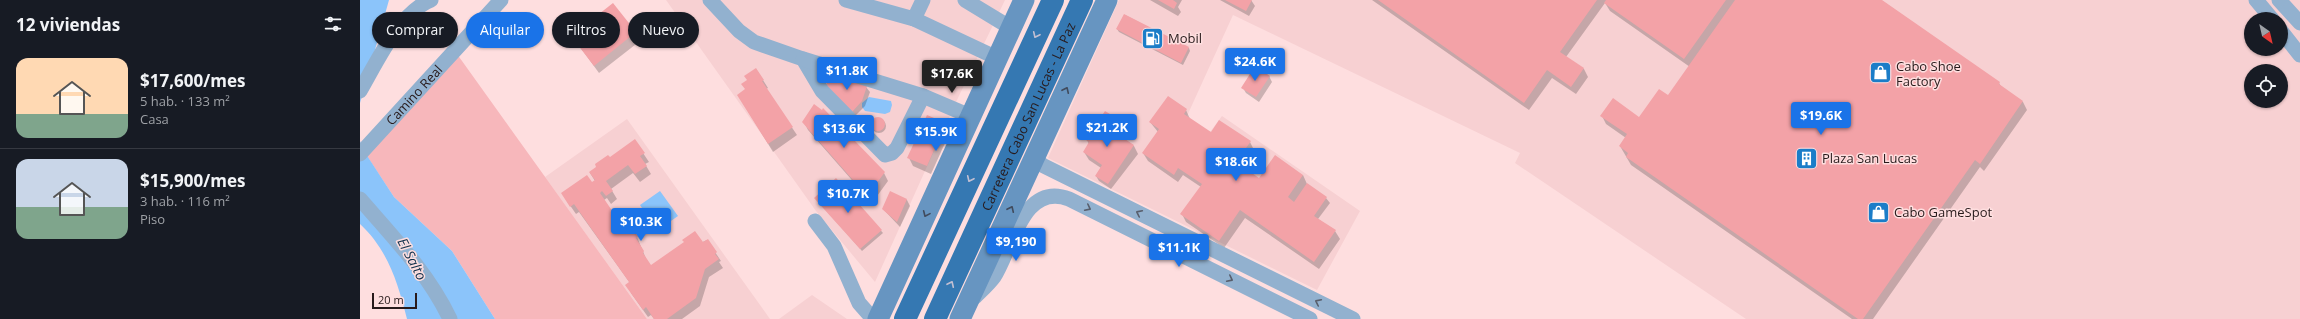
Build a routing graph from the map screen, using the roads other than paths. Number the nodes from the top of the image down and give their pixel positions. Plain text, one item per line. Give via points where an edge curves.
1 (431, 0) edge
2 (501, 0) edge
3 (710, 0) edge
4 (846, 0) edge
5 (923, 0) edge
6 (965, 0) edge
7 (1024, 0) edge
8 (1053, 0) edge
9 (1082, 0) edge
10 (1093, 0) edge
11 (1107, 0) edge
12 (2256, 0) edge
13 (2279, 0) edge
14 (2266, 12) edge
15 (914, 19) junction
16 (2300, 23) edge
17 (1011, 28) junction
18 (2288, 40) edge
19 (2300, 55) edge
20 (997, 58) junction
21 (803, 59) junction
22 (1041, 87) junction
23 (360, 91) edge
24 (923, 96) junction
25 (970, 116) junction
26 (1038, 151) junction
27 (360, 154) edge
28 (360, 199) edge
29 (815, 221) dead end
30 (918, 290) junction
31 (963, 313) edge
32 (450, 319) edge
33 (873, 319) edge
34 (878, 319) edge
35 (899, 319) edge
36 (905, 319) edge
37 (934, 319) edge
38 (1310, 319) edge
39 (1353, 319) edge

1 - 23 street via 419,5 395,33
2 - 27 street, Camino Real
3 - 21 street via 739,31 754,42
4 - 15 street
5 - 15 street
6 - 17 street
7 - 17 main road
8 -> 30 highway, Carretera Cabo San Lucas - La Paz
9 - 22 highway, Carretera Cabo San Lucas - La Paz
10 - 22 highway
26 -> 11 main road
12 - 14 street
13 - 16 street
15 - 20 street
17 - 20 main road
18 - 19 street
20 - 25 main road
21 - 24 street
21 - 24 street via 822,91 885,155 897,148
37 -> 22 highway, Carretera Cabo San Lucas - La Paz
24 - 25 street
25 -> 34 main road
31 -> 26 main road
39 -> 26 street via 1043,166 1037,159
28 - 32 street via 419,267
29 - 33 street via 834,246 859,304
30 - 35 highway
30 - 36 highway, Carretera Cabo San Lucas - La Paz
31 -> 38 street via 994,277 1028,210 1042,199 1056,196 1070,199

